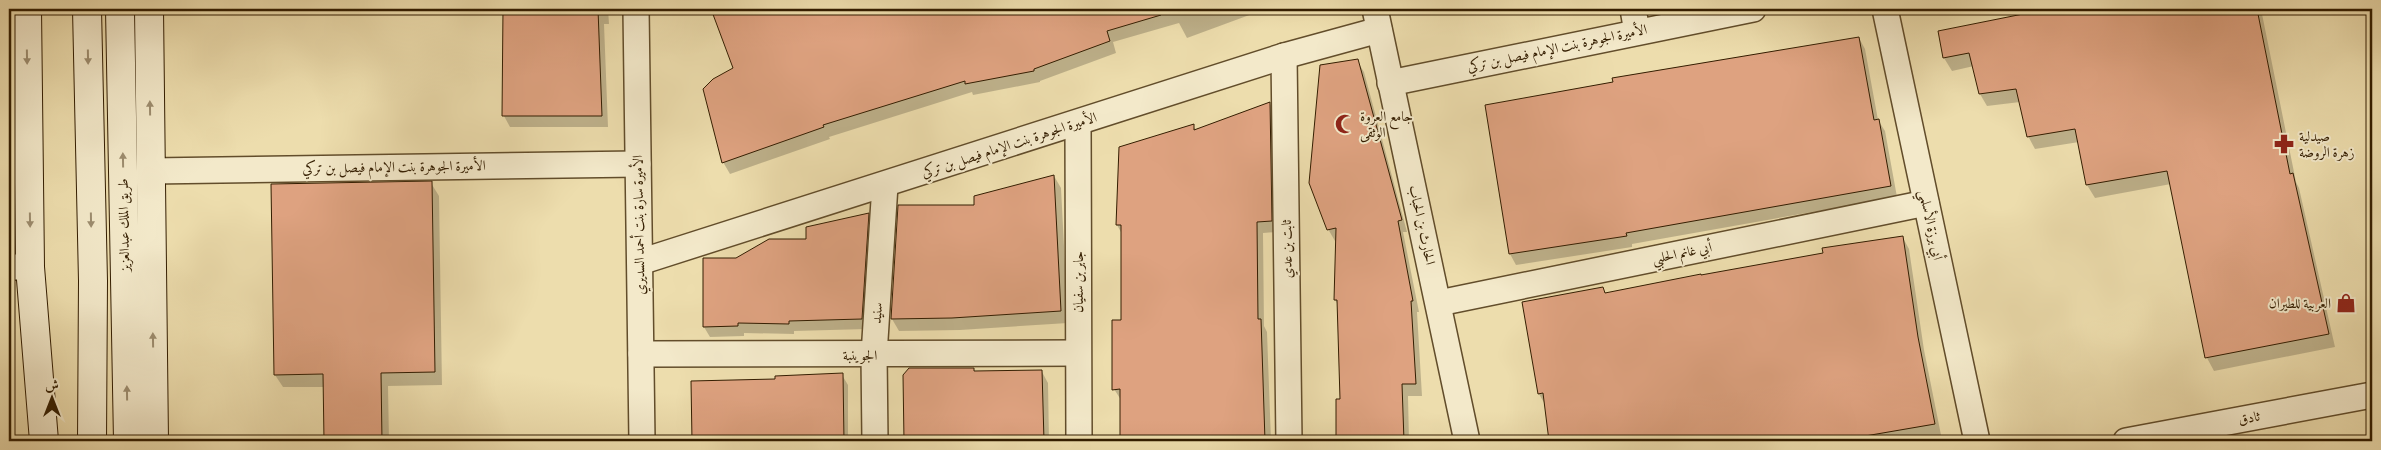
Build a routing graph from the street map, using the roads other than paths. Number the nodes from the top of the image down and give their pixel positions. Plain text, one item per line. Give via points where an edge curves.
1 (26, 9) edge
2 (87, 9) edge
3 (120, 9) edge
4 (149, 9) edge
5 (636, 9) edge
6 (1753, 9) edge
7 (1885, 9) edge
8 (1377, 20) edge
9 (1635, 20) edge
10 (1284, 56) junction
11 (1390, 83) junction
12 (1078, 123) junction
13 (638, 164) junction
14 (151, 171) junction
15 (886, 185) junction
16 (1926, 204) junction
17 (640, 262) junction
18 (20, 267) edge
19 (1439, 303) junction
20 (1078, 353) junction
21 (641, 354) junction
22 (874, 355) junction
23 (2372, 395) edge
24 (44, 441) edge
25 (92, 441) edge
26 (128, 441) edge
27 (154, 441) edge
28 (642, 441) edge
29 (875, 441) edge
30 (1079, 441) edge
31 (1289, 441) edge
32 (1467, 441) edge
33 (1977, 441) edge
34 (2126, 441) edge

1 -> 18 main road
2 -> 25 main road via 93,281
26 -> 3 main road, طريق الملك عبدالعزيز
14 -> 4 main road
5 - 13 street, الأميرة سارة بنت أحمد السديري
6 - 9 street, الأميرة الجوهرة بنت الإمام فيصل بن تركي
7 - 16 street, أبي برزة الأسلمي
8 - 10 street, الأميرة الجوهرة بنت الإمام فيصل بن تركي
8 - 11 street, الحارث بن الحباب
9 - 11 street, الأميرة الجوهرة بنت الإمام فيصل بن تركي
10 - 12 street, الأميرة الجوهرة بنت الإمام فيصل بن تركي
10 - 31 street, ثابت بن عدي
11 - 19 street, الحارث بن الحباب
12 - 15 street, الأميرة الجوهرة بنت الإمام فيصل بن تركي
12 - 20 street, جابر بن سفيان
13 - 14 street, الأميرة الجوهرة بنت الإمام فيصل بن تركي
13 - 17 street, الأميرة سارة بنت أحمد السديري
27 -> 14 main road
15 - 17 street, الأميرة الجوهرة بنت الإمام فيصل بن تركي
15 - 22 street, سنيد
16 - 19 street, أبي غانم الحلبي
16 - 33 street, أبي برزة الأسلمي
17 - 21 street, الأميرة سارة بنت أحمد السديري
18 - 24 main road
19 - 32 street, الحارث بن الحباب
20 - 22 street, الجوينبة
20 - 30 street, جابر بن سفيان
21 - 22 street, الجوينبة
21 - 28 street, الأميرة سارة بنت أحمد السديري
22 - 29 street, سنيد
23 - 34 street, ثادق

